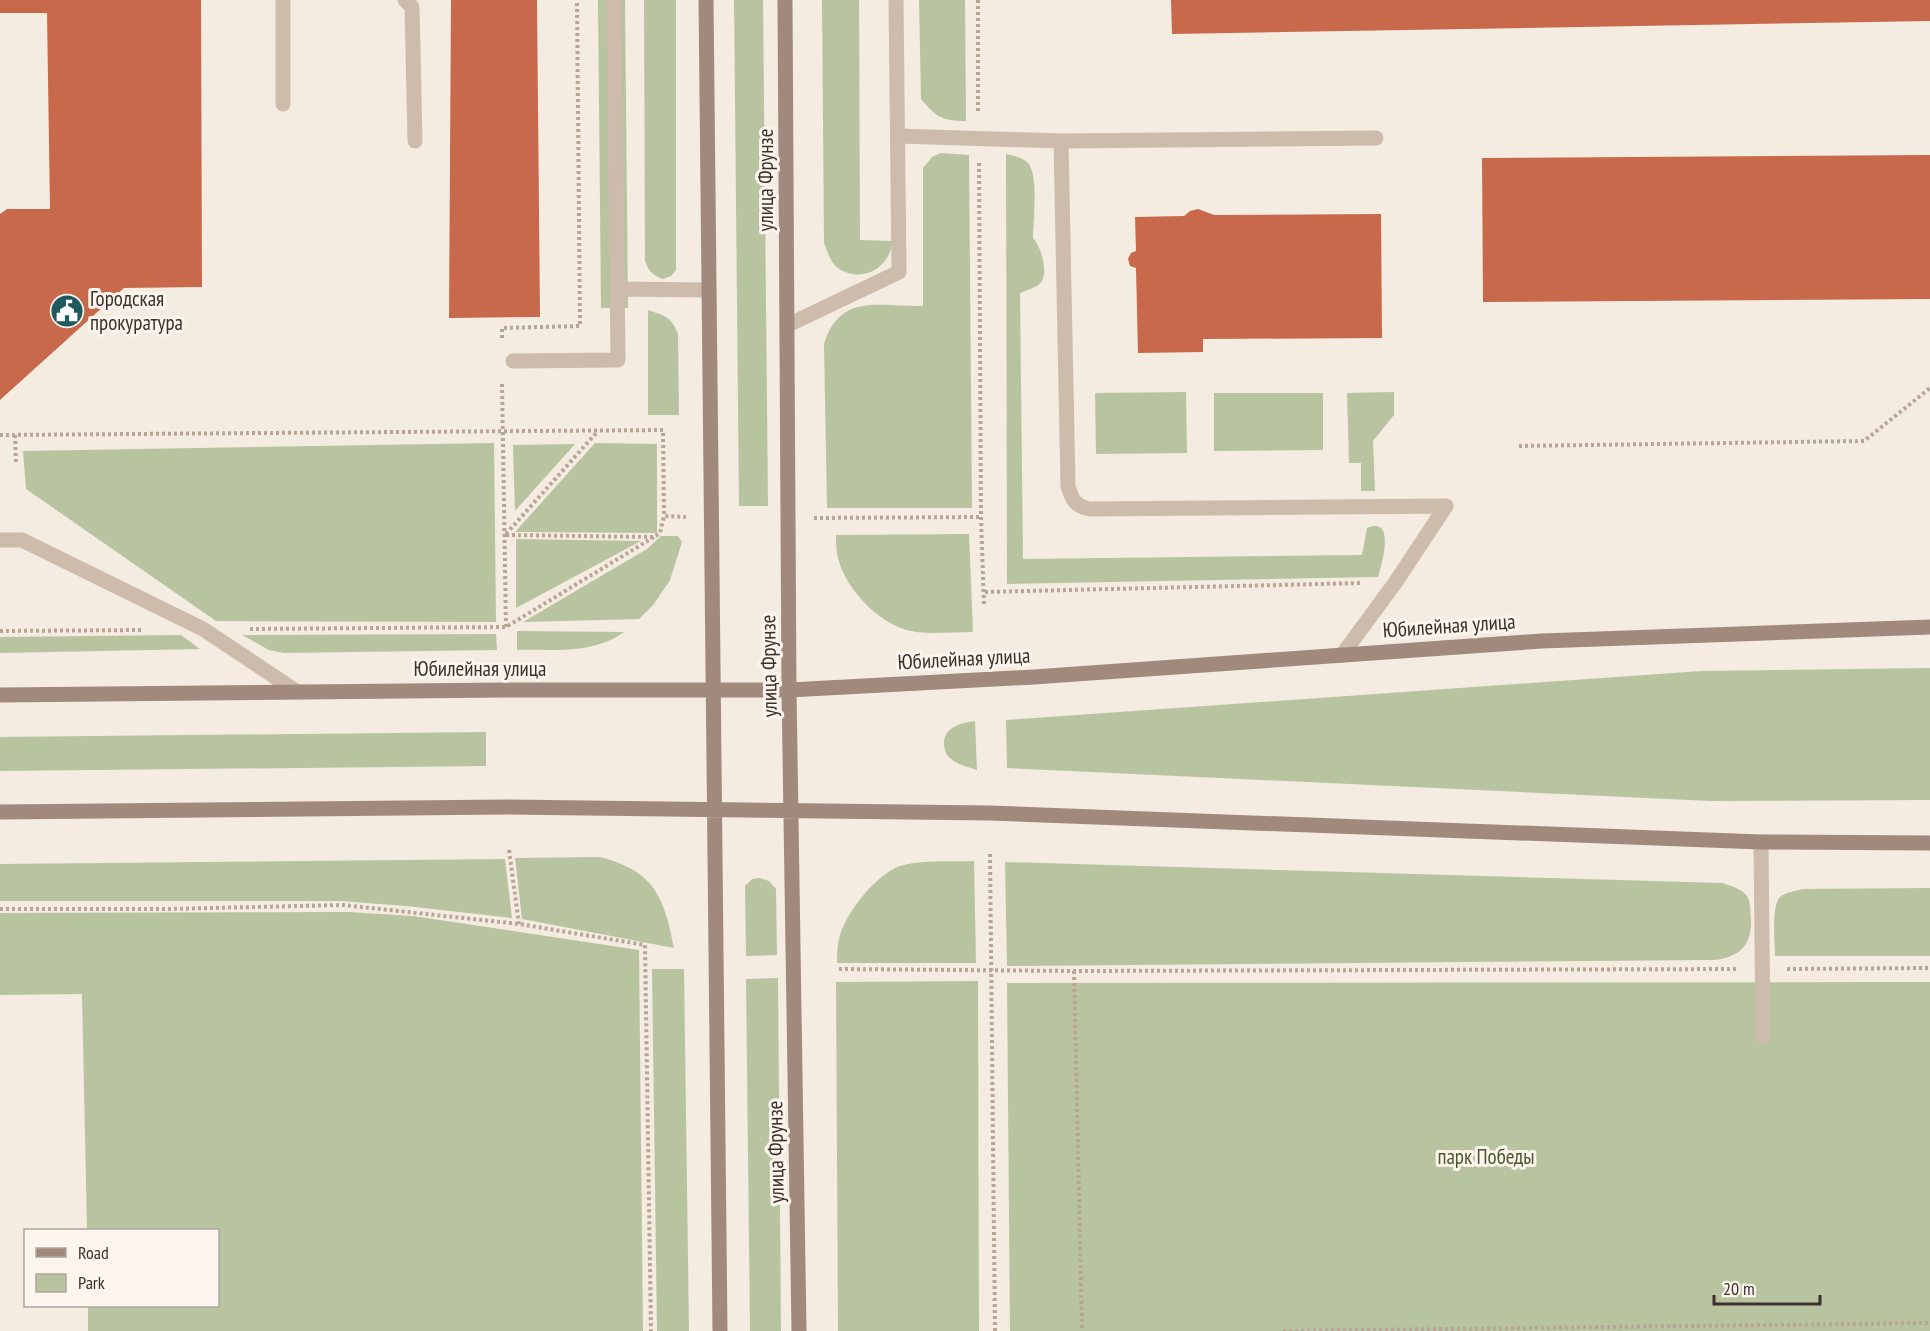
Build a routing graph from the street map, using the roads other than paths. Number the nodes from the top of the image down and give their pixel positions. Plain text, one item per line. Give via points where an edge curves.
1 (283, 0) edge
2 (405, 0) edge
3 (615, 0) edge
4 (706, 0) edge
5 (785, 0) edge
6 (896, 0) edge
7 (283, 104) dead end
8 (898, 136) junction
9 (1376, 138) dead end
10 (415, 141) dead end
11 (1061, 141) junction
12 (617, 288) junction
13 (709, 290) junction
14 (788, 326) junction
15 (513, 361) dead end
16 (0, 540) edge
17 (1930, 627) edge
18 (1342, 655) junction
19 (713, 689) junction
20 (789, 690) junction
21 (296, 691) junction
22 (0, 695) edge
23 (714, 809) junction
24 (792, 811) junction
25 (0, 812) edge
26 (1761, 842) junction
27 (1930, 843) edge
28 (1763, 1037) dead end
29 (720, 1331) edge
30 (799, 1331) edge

1 - 7 lane
2 - 10 lane via 412,7
3 - 12 lane
4 - 13 main road
5 - 14 main road, улица Фрунзе
6 - 8 lane
8 - 11 lane
8 - 14 lane via 899,272
9 - 11 lane
11 - 18 lane via 1068,486 1078,506 1090,510 1446,506
12 - 13 lane
12 - 15 lane via 618,360
13 - 19 main road
14 - 20 main road, улица Фрунзе
16 - 21 lane via 22,540 203,629
17 - 18 main road, Юбилейная улица via 1542,641
18 - 20 main road, Юбилейная улица
19 - 20 main road, Юбилейная улица
19 - 21 main road, Юбилейная улица
19 - 23 main road
20 - 24 main road, улица Фрунзе
21 - 22 main road, Юбилейная улица
23 - 24 main road
23 - 25 main road
23 - 29 main road
24 - 26 main road via 989,813
24 - 30 main road, улица Фрунзе
26 - 27 main road
26 - 28 lane

